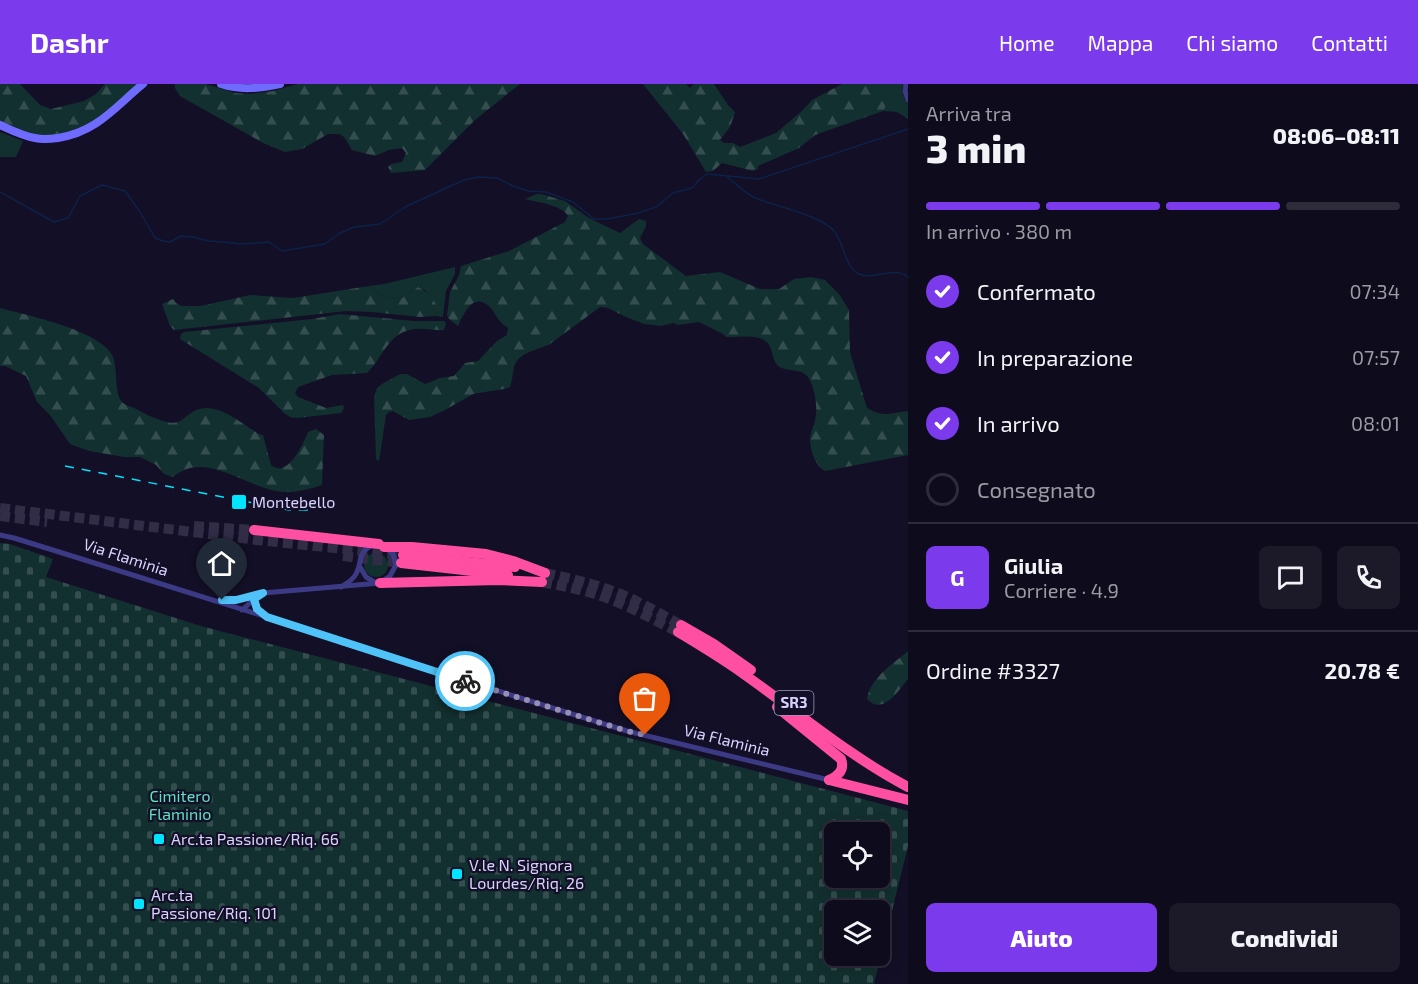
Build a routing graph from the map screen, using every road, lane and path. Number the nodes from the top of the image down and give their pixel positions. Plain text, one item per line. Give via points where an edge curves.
1 (143, 84) edge
2 (221, 84) edge
3 (280, 84) edge
4 (906, 84) edge
5 (908, 100) edge
6 (0, 125) edge
7 (254, 530) tunnel mouth
8 (0, 535) edge
9 (381, 546) junction
10 (402, 559) tunnel mouth
11 (360, 562) junction
12 (543, 578) junction
13 (380, 583) junction
14 (341, 587) junction
15 (251, 598) junction
16 (215, 602) junction
17 (239, 609) junction
18 (267, 617) junction
19 (745, 675) junction
20 (829, 780) junction
21 (908, 780) edge
22 (908, 787) edge
23 (908, 800) edge

1 - 6 street via 100,122 75,134 37,139
2 - 3 street via 239,88
4 - 5 street
7 - 9 highway
8 - 16 street, Via Flaminia
9 - 11 street via 366,549
9 - 12 highway via 486,554 513,561
9 - 13 street via 393,554 396,565
10 - 12 highway
11 - 13 street via 366,577
11 - 14 street via 354,578
12 - 13 highway
13 - 14 street
14 - 15 street via 263,593
15 - 16 street
15 - 17 street
15 - 18 street
16 - 17 street, Via Flaminia
17 - 18 street, Via Flaminia
18 - 20 street, Via Flaminia via 627,731
19 - 20 highway via 755,688 841,759 842,770
19 - 21 highway, SR3 via 680,629 714,644 856,748
19 - 22 highway, SR3 via 847,751
20 - 23 highway

